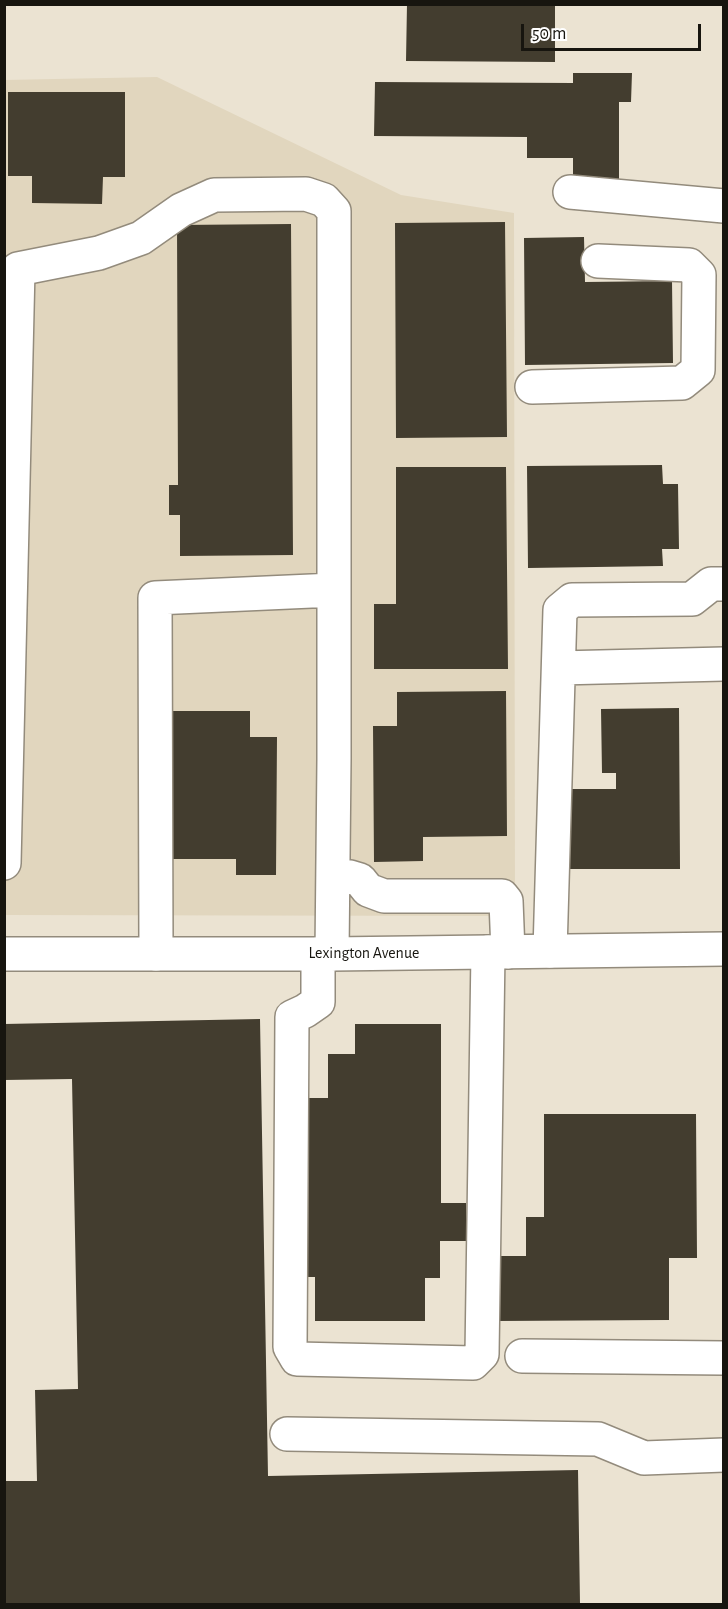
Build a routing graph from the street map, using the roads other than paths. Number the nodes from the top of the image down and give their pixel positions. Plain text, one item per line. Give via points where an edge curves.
1 (570, 192) dead end
2 (723, 206) edge
3 (598, 261) dead end
4 (711, 274) edge
5 (711, 370) edge
6 (532, 387) dead end
7 (723, 584) edge
8 (334, 590) junction
9 (723, 664) edge
10 (558, 668) junction
11 (4, 863) edge
12 (333, 876) junction
13 (723, 949) edge
14 (550, 951) junction
15 (498, 952) junction
16 (4, 954) edge
17 (156, 954) junction
18 (325, 954) junction
19 (522, 1356) dead end
20 (723, 1358) edge
21 (287, 1434) dead end
22 (723, 1455) edge

1 - 2 main road
3 - 4 main road via 690,265
4 - 5 main road
5 - 6 main road via 682,383
7 - 10 main road via 711,584 692,599 572,600 560,610
8 - 11 main road via 334,211 324,200 306,194 214,195 180,210 141,238 99,253 18,269
8 - 12 main road
8 - 17 main road via 155,598
9 - 10 main road
10 - 14 main road
12 - 15 main road via 360,880 368,890 384,896 502,896 506,901
12 - 18 main road
13 - 14 main road, Lexington Avenue
14 - 15 main road, Lexington Avenue
15 - 18 main road, Lexington Avenue
15 - 18 main road via 482,1354 473,1363 297,1359 290,1347 292,1017 318,1002
16 - 17 main road, Lexington Avenue
17 - 18 main road, Lexington Avenue
19 - 20 main road
21 - 22 main road via 598,1438 644,1458

